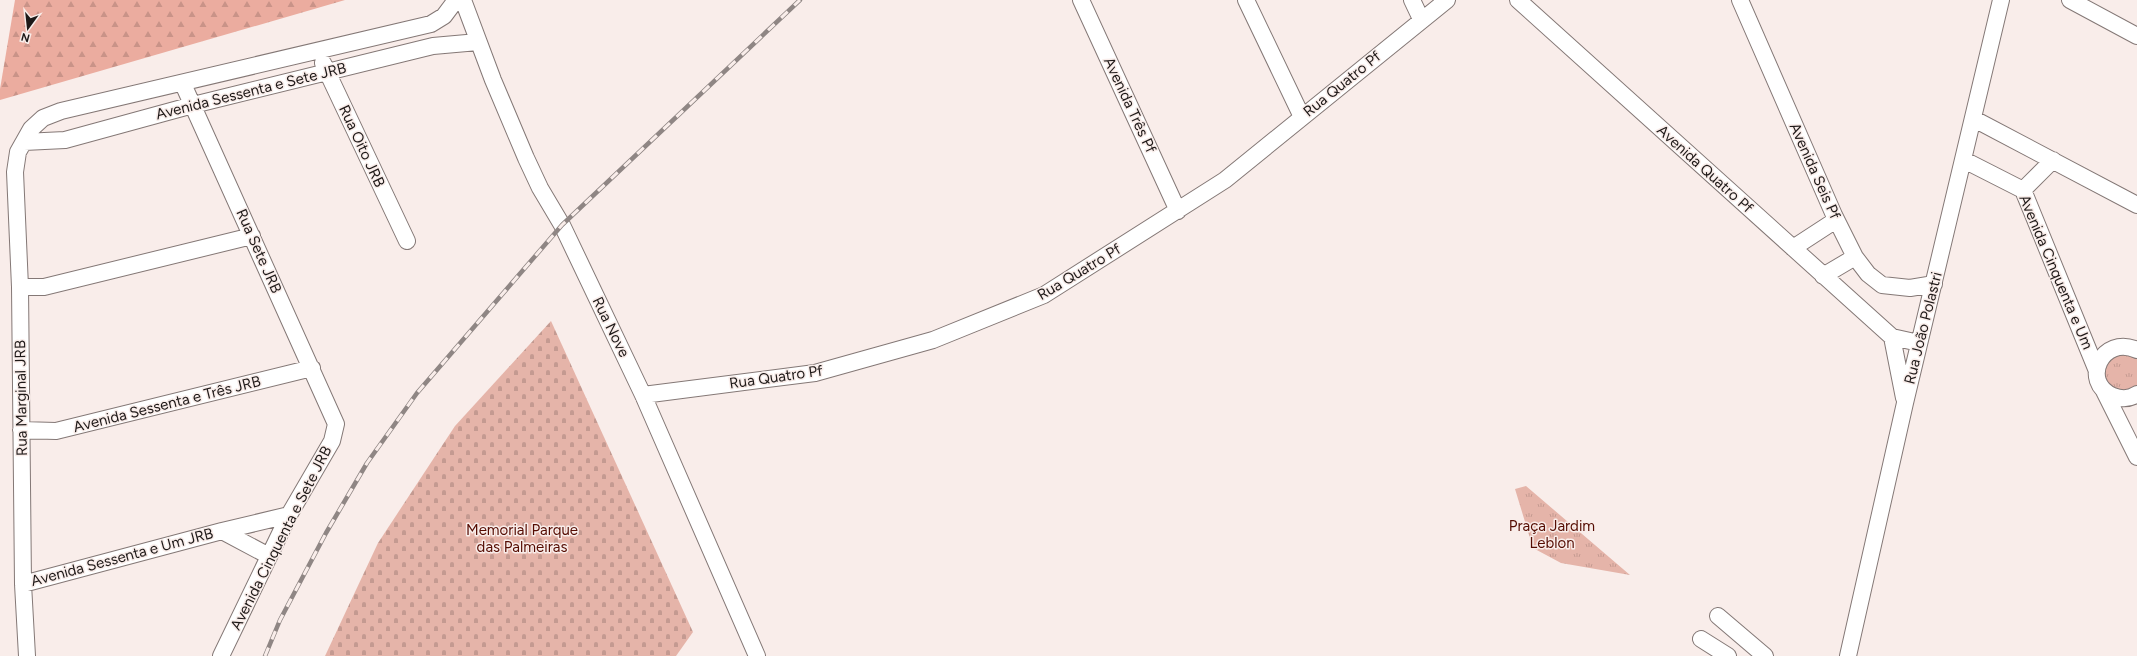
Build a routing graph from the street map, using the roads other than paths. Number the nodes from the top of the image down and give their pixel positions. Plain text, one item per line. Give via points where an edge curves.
1 (456, 0) edge
2 (463, 0) edge
3 (1081, 0) edge
4 (1246, 0) edge
5 (1412, 0) edge
6 (1447, 0) edge
7 (1518, 0) edge
8 (1740, 0) edge
9 (2001, 0) edge
10 (2070, 0) edge
11 (1421, 19) junction
12 (2137, 36) edge
13 (478, 42) junction
14 (317, 52) junction
15 (327, 72) junction
16 (183, 84) junction
17 (192, 105) junction
18 (1302, 117) junction
19 (1974, 119) junction
20 (24, 142) junction
21 (1964, 160) junction
22 (2053, 160) junction
23 (2023, 190) junction
24 (2137, 205) edge
25 (1178, 211) junction
26 (1836, 220) junction
27 (252, 236) junction
28 (407, 241) dead end
29 (1792, 248) junction
30 (1855, 258) junction
31 (1823, 276) junction
32 (1934, 284) junction
33 (20, 286) junction
34 (1892, 337) junction
35 (1919, 343) junction
36 (2135, 344) edge
37 (312, 368) junction
38 (2097, 371) junction
39 (2102, 388) junction
40 (2137, 394) edge
41 (643, 395) junction
42 (1905, 403) junction
43 (335, 419) joint
44 (21, 430) junction
45 (2137, 457) edge
46 (289, 515) junction
47 (222, 531) junction
48 (269, 556) junction
49 (23, 584) junction
50 (1718, 616) dead end
51 (1701, 639) dead end
52 (27, 656) edge
53 (221, 656) edge
54 (757, 656) edge
55 (1728, 656) edge
56 (1765, 656) edge
57 (1848, 656) edge

1 - 14 street, Rua Marginal JRB via 444,16 431,24
2 - 13 street, Rua Nove
3 - 25 street, Avenida Três Pf
4 - 18 street
5 - 11 street
6 - 11 street, Rua Quatro Pf
7 - 29 street, Avenida Quatro Pf
8 - 26 street, Avenida Seis Pf
9 - 19 street, Rua João Polastri
10 - 12 street
11 - 18 street, Rua Quatro Pf
13 - 15 street, Avenida Sessenta e Sete JRB via 433,46
13 - 41 street, Rua Nove via 540,188 562,226
14 - 15 street, Rua Oito JRB
14 - 16 street, Rua Marginal JRB
15 - 17 street, Avenida Sessenta e Sete JRB
15 - 28 street, Rua Oito JRB
16 - 17 street, Rua Sete JRB
16 - 20 street, Rua Marginal JRB via 53,114 36,124
17 - 20 street, Avenida Sessenta e Sete JRB via 65,140
17 - 27 street, Rua Sete JRB
18 - 25 street, Rua Quatro Pf via 1225,180
19 - 21 street, Rua João Polastri
19 - 22 street
20 - 33 street, Rua Marginal JRB via 18,152 15,172
21 - 23 street, Avenida Cinquenta e Um
21 - 32 street, Rua João Polastri
22 - 23 street
22 - 24 street
23 - 38 street, Avenida Cinquenta e Um
25 - 41 street, Rua Quatro Pf via 1044,294 934,340 815,373
26 - 29 street
26 - 30 street, Avenida Seis Pf
27 - 33 street via 44,287
27 - 37 street, Rua Sete JRB
29 - 31 street, Avenida Quatro Pf
30 - 31 street
30 - 32 street, Avenida Seis Pf via 1868,274 1882,285 1910,288
31 - 34 street, Avenida Quatro Pf
32 - 35 street, Rua João Polastri
33 - 44 street, Rua Marginal JRB
34 - 35 street, Avenida Quatro Pf
34 - 42 street
35 - 42 street, Rua João Polastri
36 - 38 street via 2107,351 2100,360
37 - 43 street, Rua Sete JRB
37 - 44 street, Avenida Sessenta e Três JRB via 56,431
38 - 39 street, Avenida Cinquenta e Um
39 - 40 street via 2118,398
39 - 45 street
41 - 54 street, Rua Nove
42 - 57 street, Rua João Polastri
43 - 46 street, Avenida Cinquenta e Sete JRB via 336,430 332,441
44 - 49 street, Rua Marginal JRB
46 - 47 street, Avenida Sessenta e Um JRB
46 - 48 street, Avenida Cinquenta e Sete JRB
47 - 48 street, Avenida Sessenta e Um JRB
47 - 49 street, Avenida Sessenta e Um JRB
48 - 53 street, Avenida Cinquenta e Sete JRB
49 - 52 street, Rua Marginal JRB
50 - 56 street
51 - 55 street

